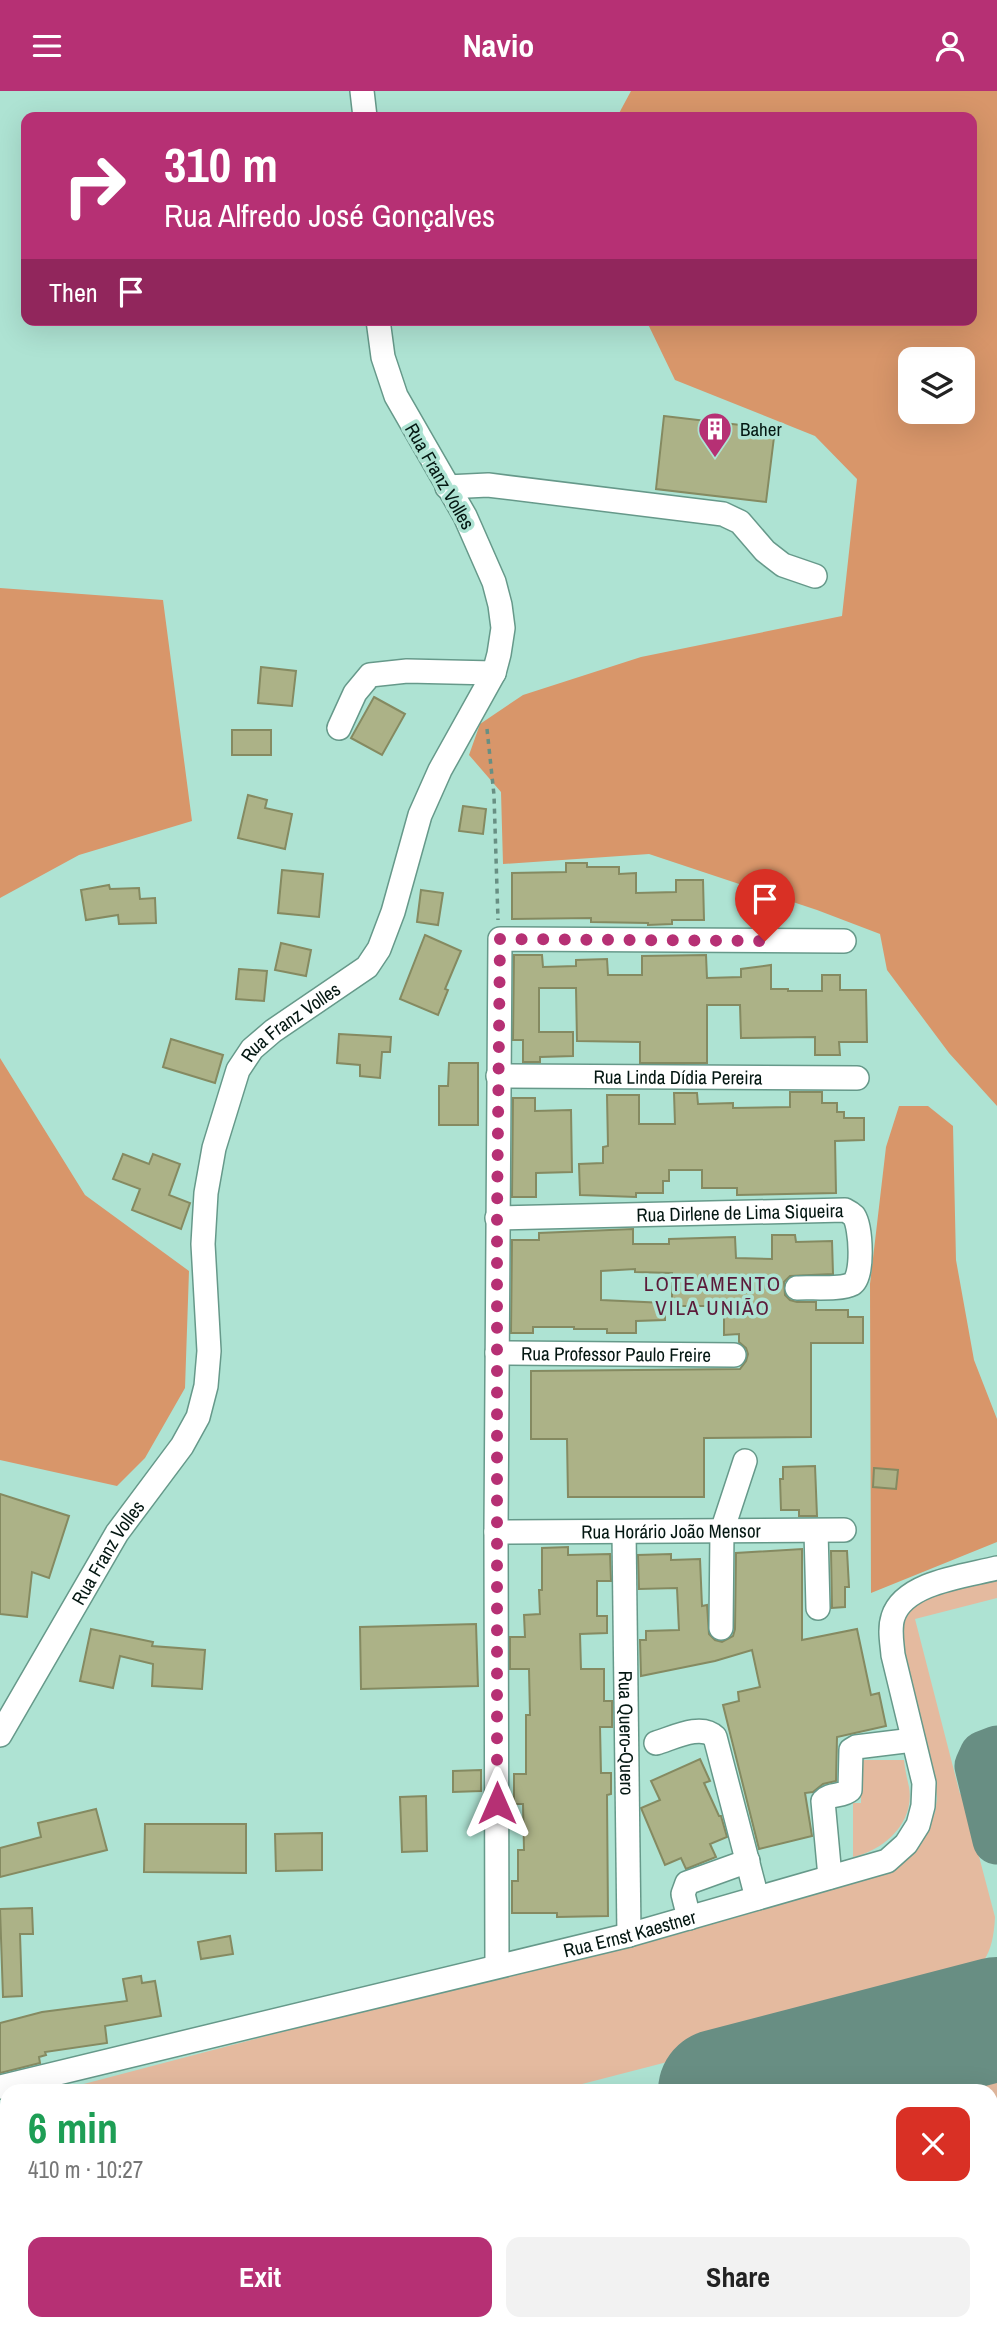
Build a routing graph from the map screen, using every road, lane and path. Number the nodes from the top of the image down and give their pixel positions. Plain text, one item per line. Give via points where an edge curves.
1 (362, 91) edge
2 (364, 112) edge
3 (379, 326) edge
4 (447, 487) junction
5 (815, 576) dead end
6 (494, 673) junction
7 (339, 728) dead end
8 (489, 737) dead end
9 (500, 939) junction
10 (844, 941) dead end
11 (498, 1076) junction
12 (857, 1078) dead end
13 (497, 1218) junction
14 (797, 1288) dead end
15 (497, 1353) junction
16 (734, 1355) dead end
17 (745, 1461) dead end
18 (844, 1530) dead end
19 (722, 1531) junction
20 (816, 1531) junction
21 (496, 1532) junction
22 (624, 1532) junction
23 (997, 1568) edge
24 (818, 1608) dead end
25 (721, 1628) dead end
26 (0, 1735) edge
27 (913, 1740) junction
28 (656, 1743) dead end
29 (748, 1861) junction
30 (830, 1877) junction
31 (757, 1898) junction
32 (689, 1918) junction
33 (629, 1935) junction
34 (498, 1966) junction
35 (12, 2084) edge

1 - 2 street
3 - 4 street, Rua Franz Volles via 392,388
4 - 5 street via 488,485 723,514 740,522 783,565
4 - 6 street, Rua Franz Volles via 482,551 500,605 503,628
6 - 7 street via 370,675 355,693
6 - 26 street, Rua Franz Volles via 420,814 379,949 367,967 252,1049 238,1070 205,1193 209,1351 198,1417 110,1544
8 - 9 path
9 - 10 street
9 - 11 street
11 - 12 street, Rua Linda Dídia Pereira
11 - 13 street
13 - 14 street, Rua Dirlene de Lima Siqueira via 845,1210 852,1214 858,1225 857,1280 849,1286
13 - 15 street
15 - 16 street, Rua Professor Paulo Freire
15 - 21 street
17 - 19 street
18 - 20 street, Rua Horário João Mensor
19 - 20 street, Rua Horário João Mensor
19 - 22 street, Rua Horário João Mensor
19 - 25 street
20 - 24 street
21 - 22 street, Rua Horário João Mensor
21 - 34 street
22 - 33 street, Rua Quero-Quero
23 - 27 street, Rua Ernst Kaestner via 923,1588 901,1600 892,1617 893,1655
27 - 30 street, Rua Ernst Kaestner via 924,1783 923,1806 906,1845 887,1861
27 - 30 street via 851,1750 850,1790 823,1801
28 - 29 street via 698,1731 715,1737
29 - 31 street
29 - 32 street via 687,1883 683,1894
30 - 31 street, Rua Ernst Kaestner
31 - 32 street, Rua Ernst Kaestner
32 - 33 street, Rua Ernst Kaestner
33 - 34 street, Rua Ernst Kaestner
34 - 35 street, Rua Ernst Kaestner

